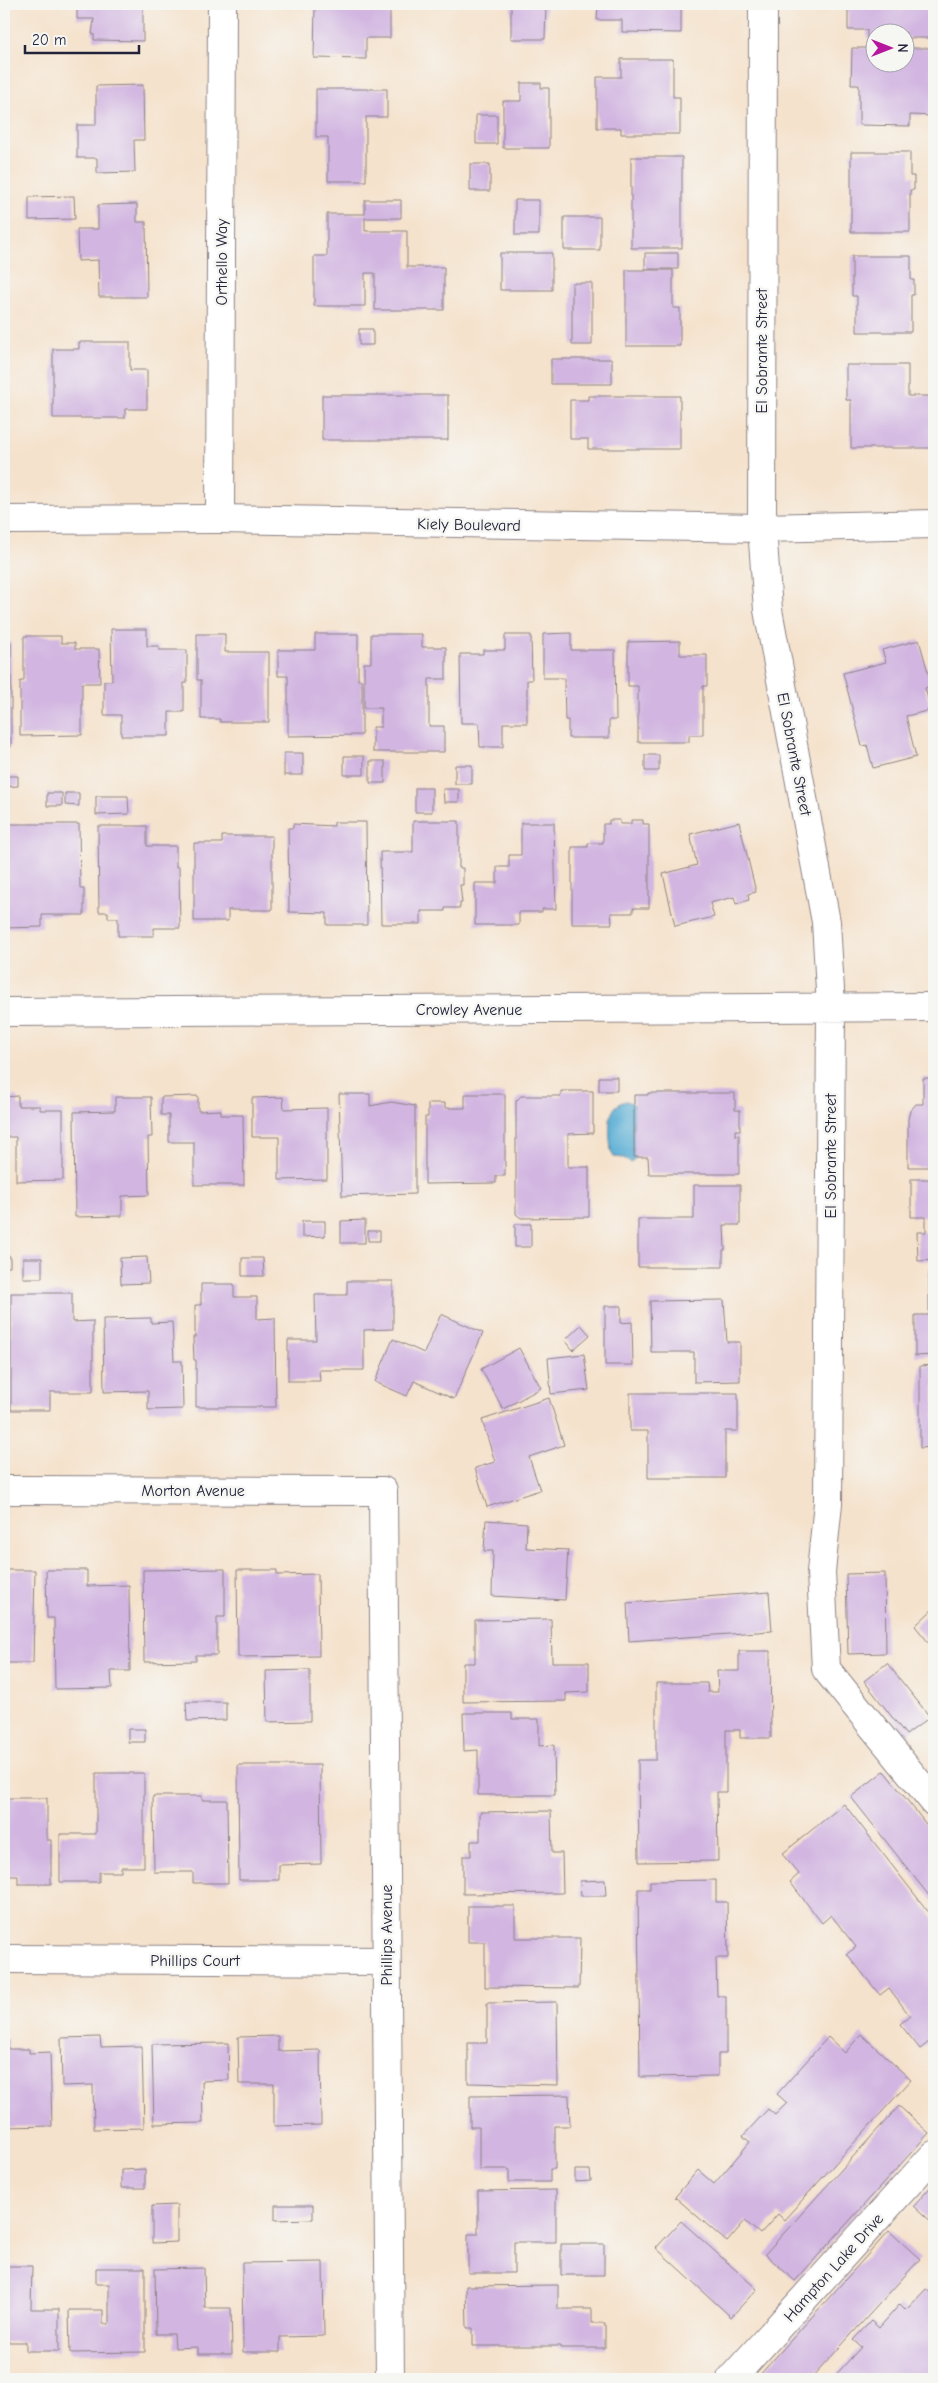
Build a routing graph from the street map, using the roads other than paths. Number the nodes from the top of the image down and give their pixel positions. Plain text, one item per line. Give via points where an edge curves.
1 (222, 4) edge
2 (763, 4) edge
3 (220, 519) junction
4 (4, 520) edge
5 (934, 524) edge
6 (762, 528) junction
7 (832, 1007) junction
8 (934, 1007) edge
9 (4, 1012) edge
10 (4, 1490) edge
11 (383, 1491) joint
12 (934, 1802) edge
13 (4, 1960) edge
14 (386, 1961) junction
15 (934, 2155) edge
16 (390, 2379) edge
17 (732, 2379) edge

1 - 3 street, Orthello Way
2 - 6 street, El Sobrante Street
3 - 4 street, Kiely Boulevard
3 - 6 street, Kiely Boulevard
5 - 6 street, Kiely Boulevard
6 - 7 street, El Sobrante Street via 768,610 826,922
7 - 8 street, Crowley Avenue
7 - 9 street, Crowley Avenue
7 - 12 street, El Sobrante Street via 828,1503 821,1572 826,1669
10 - 11 street, Morton Avenue
11 - 14 street, Phillips Avenue
13 - 14 street, Phillips Court
14 - 16 street, Phillips Avenue
15 - 17 street, Hampton Lake Drive

